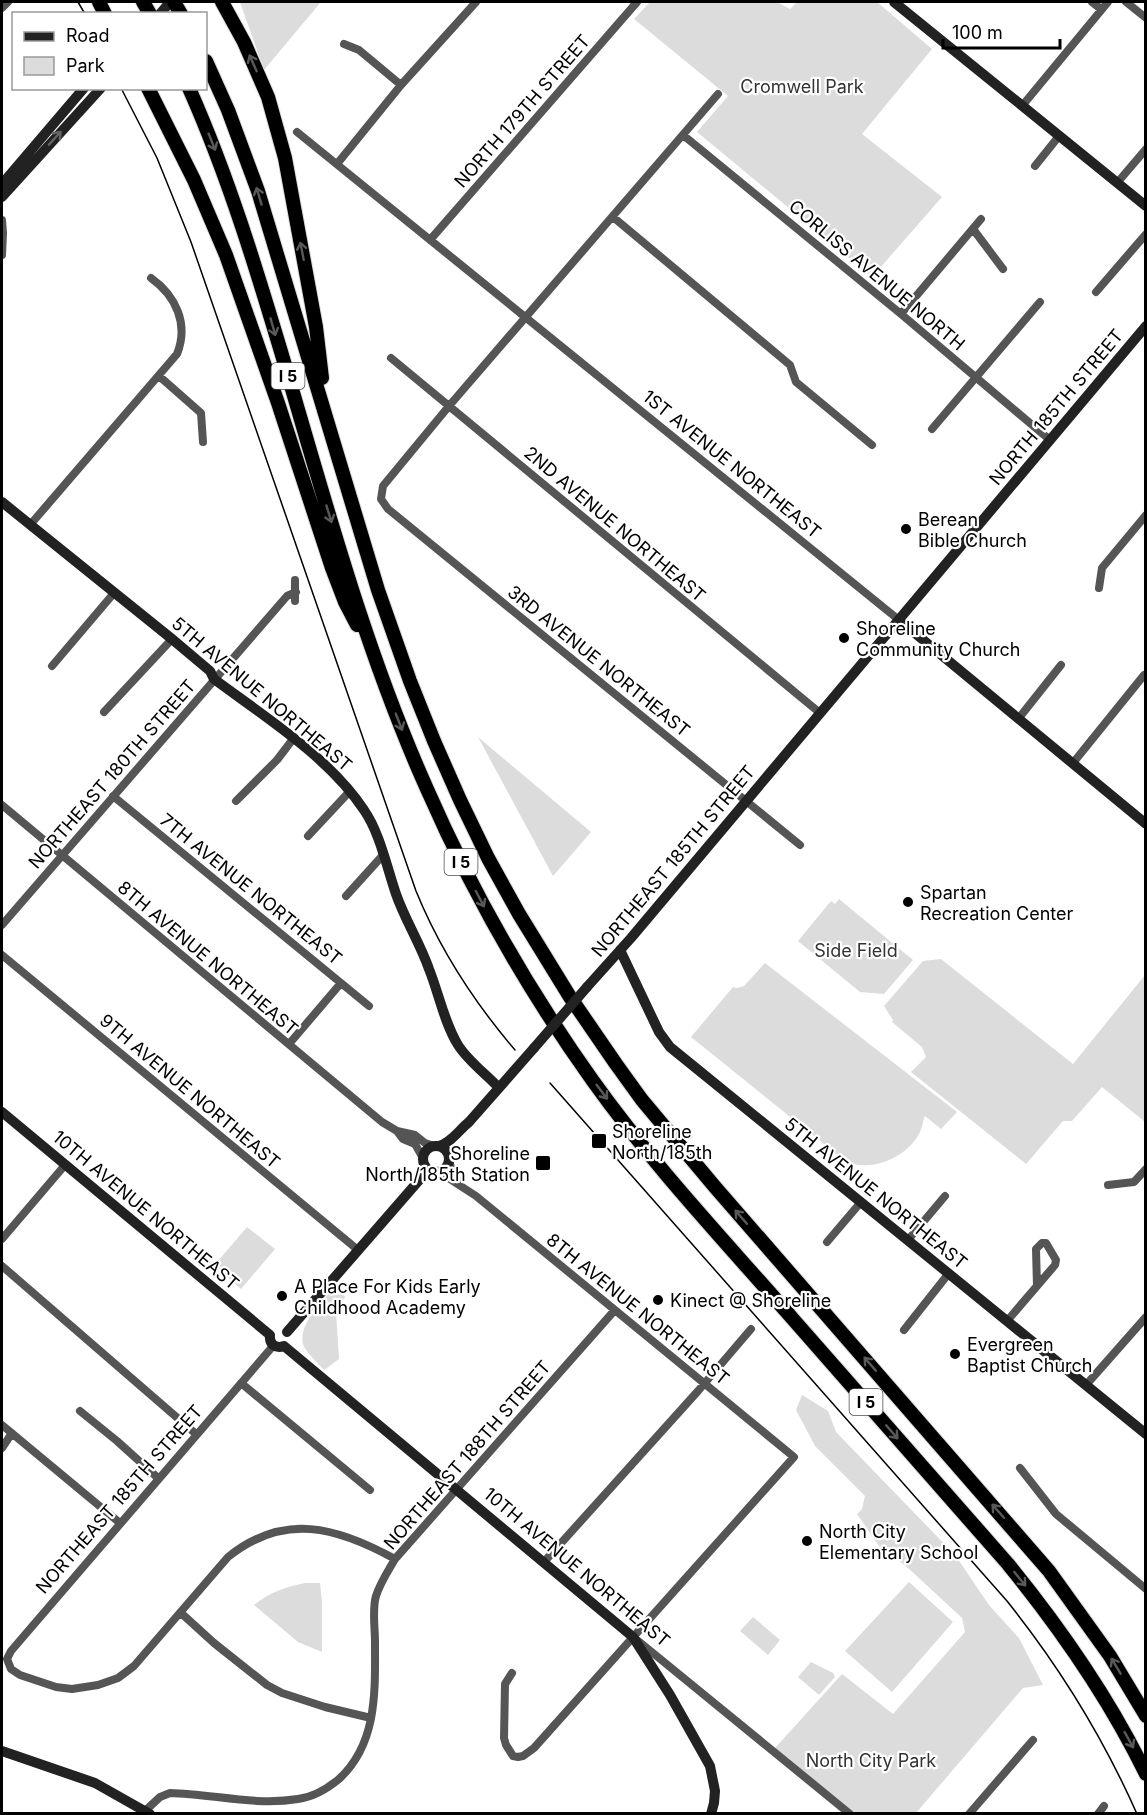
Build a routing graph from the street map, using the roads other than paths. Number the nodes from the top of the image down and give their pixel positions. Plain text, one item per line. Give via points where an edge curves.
1 (8, 2) edge
2 (143, 2) edge
3 (222, 2) edge
4 (476, 2) edge
5 (637, 2) edge
6 (894, 2) edge
7 (1092, 2) edge
8 (1108, 2) edge
9 (1126, 2) edge
10 (2, 8) edge
11 (163, 8) edge
12 (1101, 9) junction
13 (1146, 18) edge
14 (344, 44) dead end
15 (207, 63) edge
16 (401, 85) junction
17 (82, 90) edge
18 (99, 90) edge
19 (149, 90) edge
20 (190, 90) edge
21 (718, 94) dead end
22 (1022, 106) junction
23 (297, 132) dead end
24 (683, 135) junction
25 (1059, 136) junction
26 (1146, 149) edge
27 (337, 164) junction
28 (1035, 166) dead end
29 (1117, 183) junction
30 (2, 184) edge
31 (2, 197) edge
32 (1146, 206) edge
33 (613, 217) junction
34 (981, 219) dead end
35 (2, 220) edge
36 (973, 229) junction
37 (1146, 234) edge
38 (430, 240) junction
39 (2, 255) edge
40 (1003, 269) dead end
41 (151, 278) dead end
42 (1096, 292) dead end
43 (1040, 302) dead end
44 (901, 314) junction
45 (526, 318) junction
46 (1146, 326) edge
47 (391, 358) dead end
48 (159, 376) junction
49 (976, 378) junction
50 (449, 406) junction
51 (326, 413) junction
52 (932, 429) dead end
53 (1050, 440) junction
54 (203, 442) dead end
55 (872, 445) dead end
56 (2, 502) edge
57 (1146, 515) edge
58 (30, 525) junction
59 (295, 580) dead end
60 (1099, 588) dead end
61 (114, 593) junction
62 (899, 620) junction
63 (172, 639) junction
64 (1061, 665) dead end
65 (52, 666) dead end
66 (379, 667) junction
67 (1144, 675) edge
68 (214, 679) junction
69 (104, 712) dead end
70 (820, 713) junction
71 (1019, 718) junction
72 (293, 739) junction
73 (1073, 763) junction
74 (351, 791) junction
75 (113, 796) junction
76 (746, 800) junction
77 (236, 801) dead end
78 (2, 806) edge
79 (1144, 820) edge
80 (308, 836) dead end
81 (800, 845) dead end
82 (384, 854) junction
83 (63, 855) junction
84 (346, 896) dead end
85 (2, 925) edge
86 (620, 950) junction
87 (2, 955) edge
88 (341, 983) junction
89 (369, 1006) dead end
90 (289, 1044) junction
91 (499, 1088) junction
92 (2, 1112) edge
93 (469, 1122) junction
94 (397, 1131) junction
95 (437, 1146) junction
96 (423, 1158) junction
97 (449, 1160) junction
98 (65, 1165) junction
99 (1146, 1169) edge
100 (434, 1171) junction
101 (462, 1185) junction
102 (1108, 1185) dead end
103 (945, 1196) dead end
104 (861, 1202) junction
105 (2, 1239) edge
106 (908, 1240) junction
107 (827, 1242) dead end
108 (358, 1250) junction
109 (2, 1266) edge
110 (949, 1273) junction
111 (1037, 1286) junction
112 (614, 1311) junction
113 (1146, 1317) edge
114 (1007, 1321) junction
115 (750, 1329) dead end
116 (904, 1330) dead end
117 (287, 1332) junction
118 (276, 1342) junction
119 (241, 1383) junction
120 (704, 1383) junction
121 (1086, 1385) junction
122 (80, 1411) dead end
123 (2, 1425) edge
124 (12, 1433) junction
125 (196, 1434) junction
126 (1146, 1434) edge
127 (2, 1448) edge
128 (1020, 1468) dead end
129 (158, 1479) junction
130 (456, 1489) junction
131 (370, 1490) dead end
132 (120, 1523) junction
133 (395, 1559) junction
134 (544, 1562) junction
135 (1146, 1589) edge
136 (181, 1613) junction
137 (633, 1637) junction
138 (512, 1673) dead end
139 (1146, 1716) edge
140 (371, 1718) junction
141 (1033, 1740) dead end
142 (2, 1751) edge
143 (1146, 1774) edge
144 (1104, 1806) dead end
145 (148, 1812) edge
146 (711, 1814) edge
147 (850, 1814) edge
148 (969, 1814) edge
149 (1098, 1814) edge

1 - 10 street
2 - 11 highway
51 -> 3 highway via 316,327 285,158 268,97
4 - 16 street
5 - 38 street, NORTH 179TH STREET
6 - 22 main road
7 - 12 street
8 - 12 street
9 - 13 street
12 - 22 street
14 - 16 street via 359,50
51 -> 15 highway, I 5 via 244,152
16 - 27 street
17 - 30 main road
31 -> 18 main road
19 - 66 highway via 226,255 340,592
20 -> 66 highway, I 5 via 232,194
21 - 24 street
22 - 25 main road
23 - 27 street, 1ST AVENUE NORTHEAST
24 - 33 street
24 - 44 street, CORLISS AVENUE NORTH
25 - 28 street
25 - 29 main road
26 - 29 street
27 - 38 street, 1ST AVENUE NORTHEAST
29 - 32 main road
33 - 45 street
33 - 55 street via 790,365 796,382
34 - 36 street
35 - 39 street
36 - 40 street
36 - 44 street
37 - 42 street
38 - 45 street, 1ST AVENUE NORTHEAST
41 - 48 street via 165,288 180,317 183,333 177,354
43 - 49 street
44 - 49 street, CORLISS AVENUE NORTH
45 - 50 street
45 - 62 street, 1ST AVENUE NORTHEAST
46 - 53 main road, NORTH 185TH STREET
47 - 50 street, 2ND AVENUE NORTHEAST
48 - 54 street via 201,413
48 - 58 street
49 - 52 street
49 - 53 street, CORLISS AVENUE NORTH
50 - 70 street, 2ND AVENUE NORTHEAST
50 - 76 street, 3RD AVENUE NORTHEAST via 383,486 381,499 388,509
139 -> 51 highway, I 5 via 1110,1656 1049,1571 679,1145 616,1064 553,970 488,858 434,741 388,621
53 - 62 main road, NORTH 185TH STREET
56 - 58 main road, 5TH AVENUE NORTHEAST
57 - 60 street via 1102,568
58 - 61 main road, 5TH AVENUE NORTHEAST
59 - 68 street, NORTHEAST 180TH STREET via 296,596 287,596
61 - 63 main road, 5TH AVENUE NORTHEAST
61 - 65 street
62 - 70 main road, NORTHEAST 185TH STREET
62 - 71 main road, 1ST AVENUE NORTHEAST
63 - 68 main road, 5TH AVENUE NORTHEAST via 210,671
63 - 69 street
64 - 71 street
66 -> 143 highway, I 5 via 413,758 468,876 516,962 594,1081 665,1173 1026,1586 1082,1662
67 - 73 street
68 - 72 main road, 5TH AVENUE NORTHEAST
68 - 75 street, NORTHEAST 180TH STREET
70 - 76 main road, NORTHEAST 185TH STREET
71 - 73 main road, 1ST AVENUE NORTHEAST
72 - 74 main road, 5TH AVENUE NORTHEAST
72 - 77 street
73 - 79 main road, 1ST AVENUE NORTHEAST
74 - 80 street
74 - 82 main road, 5TH AVENUE NORTHEAST via 366,812
75 - 83 street, NORTHEAST 180TH STREET
75 - 88 street, 7TH AVENUE NORTHEAST
76 - 81 street, 3RD AVENUE NORTHEAST
76 - 86 main road, NORTHEAST 185TH STREET
78 - 83 street, 8TH AVENUE NORTHEAST
82 - 84 street
82 - 91 main road, 5TH AVENUE NORTHEAST via 448,1025 459,1047
83 - 85 street, NORTHEAST 180TH STREET
83 - 90 street, 8TH AVENUE NORTHEAST
86 - 91 main road, NORTHEAST 185TH STREET, bridge
86 - 104 main road, 5TH AVENUE NORTHEAST via 670,1047
87 - 108 street, 9TH AVENUE NORTHEAST
88 - 89 street, 7TH AVENUE NORTHEAST
88 - 90 street
90 - 94 street, 8TH AVENUE NORTHEAST
91 - 93 main road, NORTHEAST 185TH STREET
92 - 98 main road, 10TH AVENUE NORTHEAST
93 - 95 main road, NORTHEAST 185TH STREET via 448,1142
93 - 97 main road, NORTHEAST 185TH STREET
94 - 95 street, 8TH AVENUE NORTHEAST
94 - 96 street, 8TH AVENUE NORTHEAST via 415,1144
95 - 96 main road via 426,1150
95 - 97 main road via 446,1150
96 - 100 main road via 425,1166
97 - 100 main road via 446,1168
97 - 101 street, 8TH AVENUE NORTHEAST
98 - 105 street
98 - 118 main road, 10TH AVENUE NORTHEAST
99 - 102 street via 1134,1182
100 - 101 street, 8TH AVENUE NORTHEAST
100 - 108 main road
101 - 112 street, 8TH AVENUE NORTHEAST
103 - 106 street
104 - 106 main road, 5TH AVENUE NORTHEAST
104 - 107 street
106 - 110 main road, 5TH AVENUE NORTHEAST
108 - 117 main road
109 - 125 street
110 - 114 main road, 5TH AVENUE NORTHEAST
110 - 116 street
111 - 111 street via 1036,1249 1046,1243 1055,1265
111 - 114 street
112 - 120 street, 8TH AVENUE NORTHEAST
112 - 130 street, NORTHEAST 188TH STREET
113 - 121 street
114 - 121 main road, 5TH AVENUE NORTHEAST
115 - 120 street
117 - 118 main road via 288,1341
117 - 118 main road via 274,1330
118 - 119 street, NORTHEAST 185TH STREET
118 - 130 main road, 10TH AVENUE NORTHEAST
119 - 125 street, NORTHEAST 185TH STREET
119 - 131 street
120 - 134 street
120 - 137 street, 8TH AVENUE NORTHEAST via 794,1457
121 - 126 main road, 5TH AVENUE NORTHEAST
122 - 129 street
123 - 124 street
124 - 127 street
124 - 132 street
125 - 129 street, NORTHEAST 185TH STREET
128 - 135 street via 1056,1514
129 - 132 street, NORTHEAST 185TH STREET
130 - 133 street, NORTHEAST 188TH STREET
130 - 134 main road, 10TH AVENUE NORTHEAST
132 - 136 street, NORTHEAST 185TH STREET via 11,1651 7,1659 10,1669 56,1687 98,1685 118,1678 134,1666
133 - 136 street via 365,1543 334,1534 303,1528 282,1529 259,1537 228,1557
133 - 140 street, NORTHEAST 188TH STREET via 375,1597
134 - 137 main road, 10TH AVENUE NORTHEAST
136 - 140 street via 267,1685 282,1693
137 - 138 street via 534,1748 518,1757 509,1751 504,1738 505,1684
137 - 146 main road via 676,1703 710,1766 715,1791
137 - 147 street, 10TH AVENUE NORTHEAST
140 - 145 street, NORTHEAST 188TH STREET via 357,1760 316,1794 274,1802 170,1793 160,1797
141 - 148 street
142 - 145 main road via 95,1783
144 - 149 street

